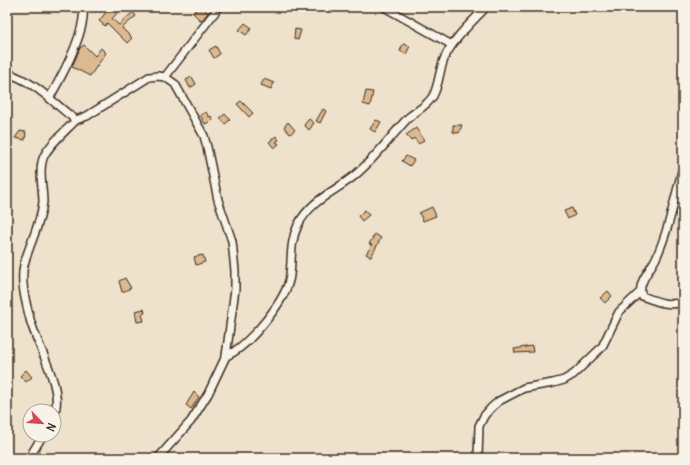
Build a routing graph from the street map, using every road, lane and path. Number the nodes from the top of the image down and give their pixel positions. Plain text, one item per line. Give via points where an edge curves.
1 (83, 7) edge
2 (217, 7) edge
3 (384, 7) edge
4 (486, 7) edge
5 (452, 45) junction
6 (7, 73) edge
7 (165, 77) junction
8 (50, 97) junction
9 (76, 120) junction
10 (683, 167) edge
11 (640, 292) junction
12 (683, 302) edge
13 (226, 356) junction
14 (57, 403) edge
15 (38, 443) edge
16 (29, 458) edge
17 (158, 458) edge
18 (478, 458) edge

1 - 8 street via 84,22 61,78
2 - 7 street
3 - 5 street
4 - 5 street
5 - 13 street via 428,102 409,117 354,177 318,200 309,209 293,237 286,293 259,328 239,348
6 - 8 street via 25,80
7 - 9 street via 149,77 87,116
7 - 13 street via 181,92 204,136 218,200 232,241 235,256 235,289
8 - 9 street
9 - 14 street via 44,157 41,213 23,274 30,320 50,372
10 - 11 street via 661,249
11 - 12 street via 642,296 654,301 667,304
11 - 18 street via 619,312 602,347 574,374 553,383 524,388 491,408 480,426
13 - 17 street via 208,394 191,421
15 - 16 street

